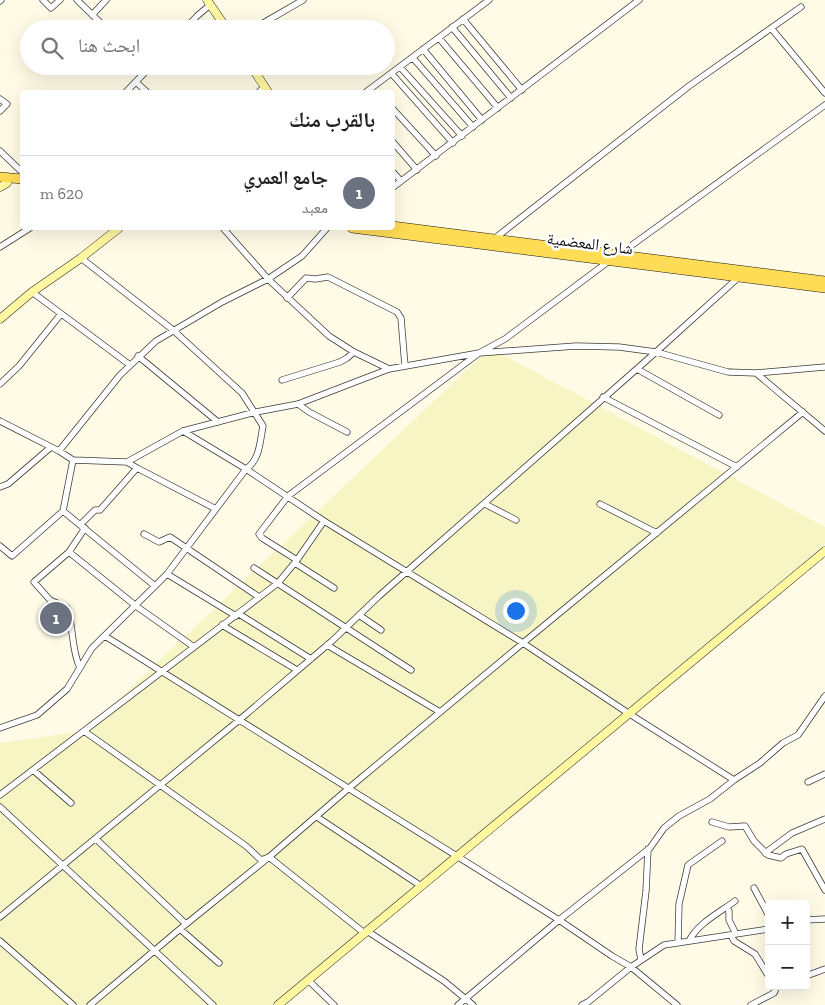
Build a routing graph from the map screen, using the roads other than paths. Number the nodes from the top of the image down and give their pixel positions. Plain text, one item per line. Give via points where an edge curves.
1 (43, 0) edge
2 (60, 0) edge
3 (77, 0) edge
4 (106, 0) edge
5 (303, 0) edge
6 (489, 0) edge
7 (639, 0) edge
8 (209, 2) edge
9 (801, 7) dead end
10 (92, 15) junction
11 (463, 19) junction
12 (97, 20) edge
13 (193, 20) edge
14 (221, 20) edge
15 (269, 20) edge
16 (452, 27) junction
17 (771, 28) junction
18 (439, 38) junction
19 (423, 49) junction
20 (413, 58) junction
21 (400, 67) junction
22 (395, 71) edge
23 (142, 75) edge
24 (256, 75) edge
25 (391, 75) edge
26 (393, 75) edge
27 (136, 82) junction
28 (374, 87) junction
29 (128, 90) edge
30 (145, 90) edge
31 (263, 90) edge
32 (369, 90) edge
33 (377, 90) edge
34 (522, 90) junction
35 (825, 93) edge
36 (511, 98) junction
37 (0, 99) edge
38 (825, 106) edge
39 (498, 108) junction
40 (0, 111) edge
41 (395, 111) edge
42 (482, 120) junction
43 (473, 127) junction
44 (462, 136) junction
45 (453, 143) junction
46 (395, 144) edge
47 (0, 151) edge
48 (436, 156) junction
49 (20, 170) edge
50 (417, 170) junction
51 (395, 174) edge
52 (20, 179) edge
53 (402, 181) junction
54 (2, 182) edge
55 (20, 185) edge
56 (395, 186) edge
57 (395, 226) edge
58 (27, 230) edge
59 (114, 230) edge
60 (225, 230) edge
61 (325, 230) edge
62 (368, 230) edge
63 (494, 239) junction
64 (0, 247) edge
65 (628, 248) dead end
66 (81, 258) junction
67 (610, 260) junction
68 (751, 275) junction
69 (739, 277) junction
70 (268, 279) junction
71 (825, 281) edge
72 (825, 288) edge
73 (32, 292) junction
74 (287, 298) junction
75 (61, 314) junction
76 (0, 319) edge
77 (173, 330) junction
78 (354, 352) junction
79 (656, 352) junction
80 (479, 353) junction
81 (138, 356) junction
82 (130, 365) junction
83 (405, 366) junction
84 (825, 367) edge
85 (389, 368) junction
86 (637, 368) junction
87 (756, 373) junction
88 (282, 380) dead end
89 (0, 384) edge
90 (603, 397) junction
91 (298, 404) junction
92 (256, 412) junction
93 (803, 412) junction
94 (719, 416) dead end
95 (0, 421) edge
96 (218, 422) junction
97 (183, 431) junction
98 (825, 431) edge
99 (347, 432) dead end
100 (51, 447) junction
101 (59, 451) junction
102 (73, 460) junction
103 (127, 462) junction
104 (737, 467) junction
105 (136, 468) junction
106 (246, 469) junction
107 (0, 487) edge
108 (288, 496) junction
109 (485, 504) junction
110 (600, 504) dead end
111 (216, 508) junction
112 (63, 511) junction
113 (516, 520) dead end
114 (324, 521) junction
115 (83, 527) junction
116 (657, 533) junction
117 (144, 534) dead end
118 (0, 546) edge
119 (186, 548) junction
120 (825, 551) edge
121 (68, 552) junction
122 (296, 562) junction
123 (254, 568) dead end
124 (407, 572) junction
125 (167, 574) junction
126 (278, 583) junction
127 (155, 586) junction
128 (334, 588) dead end
129 (259, 597) junction
130 (136, 606) junction
131 (237, 615) junction
132 (359, 615) junction
133 (222, 626) junction
134 (344, 628) junction
135 (381, 630) dead end
136 (105, 636) junction
137 (524, 643) junction
138 (327, 645) junction
139 (194, 647) junction
140 (310, 659) junction
141 (80, 668) junction
142 (297, 670) junction
143 (411, 670) dead end
144 (163, 671) junction
145 (825, 696) edge
146 (440, 712) junction
147 (628, 714) junction
148 (240, 719) junction
149 (0, 728) edge
150 (84, 731) junction
151 (33, 770) junction
152 (825, 774) edge
153 (734, 780) junction
154 (808, 782) dead end
155 (160, 786) junction
156 (349, 788) junction
157 (0, 795) edge
158 (71, 803) dead end
159 (0, 807) edge
160 (317, 817) junction
161 (825, 819) edge
162 (712, 822) dead end
163 (96, 839) junction
164 (722, 842) dead end
165 (648, 849) junction
166 (765, 853) junction
167 (458, 856) junction
168 (269, 857) junction
169 (64, 865) junction
170 (421, 886) junction
171 (754, 888) dead end
172 (825, 890) edge
173 (735, 901) dead end
174 (727, 908) junction
175 (765, 909) edge
176 (0, 917) edge
177 (825, 918) edge
178 (559, 920) junction
179 (810, 920) edge
180 (186, 924) junction
181 (180, 929) junction
182 (765, 930) edge
183 (367, 931) junction
184 (734, 935) junction
185 (0, 941) edge
186 (689, 941) junction
187 (678, 943) junction
188 (156, 950) junction
189 (641, 960) junction
190 (219, 963) dead end
191 (631, 966) junction
192 (825, 969) edge
193 (765, 970) edge
194 (810, 975) edge
195 (308, 980) junction
196 (776, 990) edge
197 (465, 999) junction
198 (73, 1005) edge
199 (90, 1005) edge
200 (213, 1005) edge
201 (278, 1005) edge
202 (334, 1005) edge
203 (458, 1005) edge
204 (473, 1005) edge
205 (582, 1005) edge
206 (677, 1005) edge
207 (750, 1005) edge

1 - 2 street via 51,8
3 - 10 street
4 - 10 street
5 - 15 street
6 - 11 street
7 - 34 street
8 - 13 street
8 - 14 main road
9 - 17 street
10 - 12 street
11 - 16 street
11 - 34 street
16 - 18 street
16 - 36 street
17 - 35 street
17 - 63 street via 689,86
18 - 19 street
18 - 39 street
19 - 20 street
19 - 42 street
20 - 21 street
20 - 43 street
21 - 22 street
21 - 44 street
23 - 27 street
24 - 31 main road
25 - 28 street
26 - 45 street
27 - 29 street
27 - 30 street
28 - 32 street
28 - 33 street
34 - 36 street
36 - 39 street
37 - 40 street via 7,104
38 - 65 street
39 - 42 street
41 - 48 street
42 - 43 street
43 - 44 street
44 - 45 street
45 - 48 street
46 - 50 street
47 - 49 street
48 - 50 street
50 - 53 street
51 - 53 street
52 - 54 main road
53 - 56 street
54 - 55 main road
57 - 63 main road, شارع المعضمية
58 - 64 street
59 - 66 main road
60 - 70 street
61 - 70 street via 302,256
62 - 67 main road, شارع المعضمية
63 - 68 main road, شارع المعضمية
66 - 73 main road
66 - 77 street
67 - 69 main road, شارع المعضمية
67 - 80 street via 505,339
68 - 69 main road, شارع المعضمية
68 - 71 main road, شارع المعضمية
68 - 72 main road, شارع المعضمية
69 - 79 street
70 - 74 street
70 - 77 street
73 - 75 street
73 - 76 main road
74 - 78 street via 329,336
74 - 83 street via 306,278 328,277 397,312 401,318
75 - 82 street
75 - 89 street
77 - 81 street
77 - 92 street via 242,392
78 - 85 street
78 - 88 street via 340,362
79 - 80 street via 576,346
79 - 86 street
79 - 87 street via 728,372
80 - 83 street
80 - 108 street
81 - 82 street
81 - 96 street
82 - 101 street
83 - 85 street
84 - 87 street
85 - 91 street
86 - 90 street
86 - 94 street
87 - 93 street
90 - 104 street
90 - 109 street
91 - 92 street
91 - 99 street
92 - 96 street
92 - 106 street via 263,426 258,452 252,465
93 - 98 street
93 - 104 street
95 - 100 street
96 - 97 street
97 - 103 street
97 - 106 street
100 - 101 street
100 - 107 street via 8,484
101 - 102 street
102 - 103 street
102 - 112 street
103 - 105 street
104 - 116 street
105 - 111 street
105 - 115 street
106 - 108 street
106 - 111 street
108 - 114 street
108 - 122 street via 259,534
109 - 113 street
109 - 124 street
110 - 116 street
111 - 119 street
112 - 115 street
112 - 118 street via 12,556
114 - 122 street
114 - 124 street
115 - 121 street
115 - 127 street
116 - 137 street
117 - 119 street via 159,542 170,537
119 - 125 street
119 - 129 street
120 - 147 main road
121 - 130 street
121 - 141 street via 34,582 50,600 67,608 75,659
122 - 126 street
122 - 128 street
123 - 126 street
124 - 132 street
124 - 137 street
125 - 127 street
125 - 131 street
126 - 129 street
126 - 134 street
127 - 130 street
129 - 131 street
130 - 136 street
130 - 139 street
131 - 133 street
131 - 140 street
132 - 134 street
132 - 135 street
133 - 139 street
133 - 142 street
134 - 138 street
134 - 143 street
136 - 141 street via 92,648
136 - 144 street
137 - 146 street
137 - 147 street
138 - 140 street
138 - 146 street
139 - 144 street
140 - 142 street
141 - 149 street via 67,689 37,715
142 - 148 street
144 - 148 street
144 - 150 street
145 - 153 street via 798,734
146 - 156 street
147 - 153 street
147 - 167 main road
148 - 155 street
148 - 156 street
150 - 151 street
150 - 155 street
151 - 157 street
151 - 158 street
152 - 154 street
153 - 165 street via 664,828
155 - 163 street
155 - 168 street via 262,860
156 - 160 street
156 - 167 street
159 - 169 street
160 - 168 street
160 - 170 street
161 - 166 street via 792,833
162 - 166 street via 745,826
163 - 169 street
163 - 180 street
164 - 187 street via 688,865 679,904
165 - 178 street
165 - 189 street via 639,949
166 - 172 street via 781,858 802,849
167 - 170 main road
167 - 178 street
168 - 180 street
168 - 183 street via 363,932
169 - 176 street
169 - 188 street
170 - 183 main road
171 - 175 street
173 - 174 street
174 - 184 street
174 - 186 street via 705,922
177 - 179 street
178 - 191 street
178 - 197 street
180 - 181 street
181 - 188 street
181 - 190 street
182 - 184 street
183 - 195 main road
183 - 197 street via 444,981
184 - 186 street
184 - 193 street via 736,942 755,954
185 - 198 street
186 - 187 street
187 - 189 street via 664,945
188 - 199 street
188 - 200 street
189 - 191 street
191 - 205 street
191 - 206 street
192 - 194 street
195 - 201 main road
195 - 202 street
196 - 207 street via 774,994
197 - 203 street
197 - 204 street

